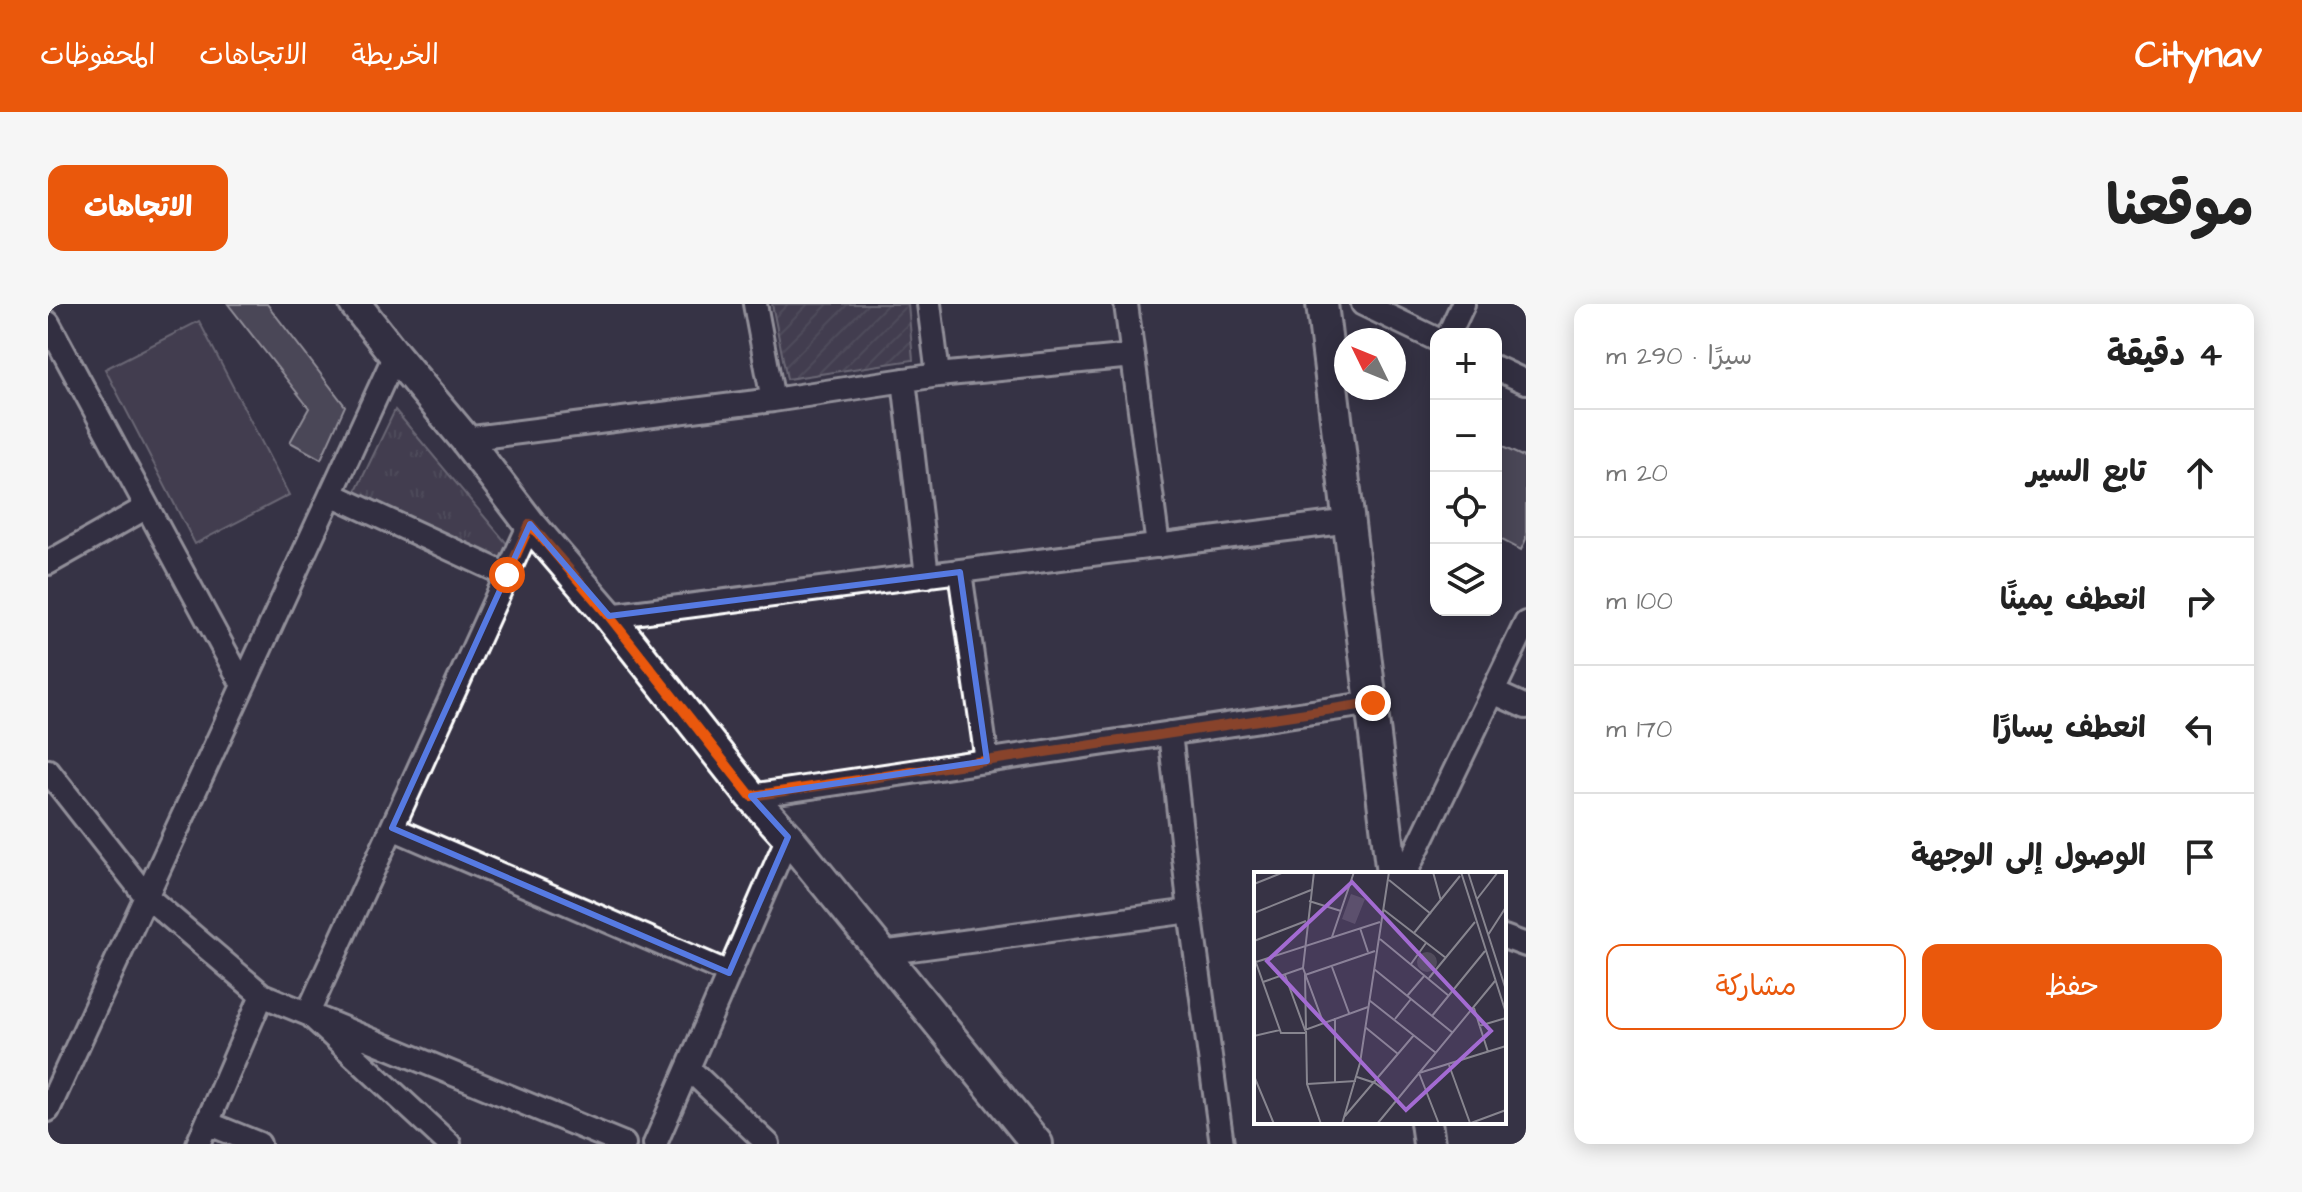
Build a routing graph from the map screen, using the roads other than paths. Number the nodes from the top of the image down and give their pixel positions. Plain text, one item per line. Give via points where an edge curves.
1 (355, 304) edge
2 (755, 304) edge
3 (929, 304) edge
4 (1126, 304) edge
5 (1322, 304) edge
6 (1363, 304) edge
7 (1463, 304) edge
8 (48, 323) edge
9 (1452, 328) edge
10 (1430, 336) edge
11 (395, 355) junction
12 (1133, 356) junction
13 (1502, 371) edge
14 (938, 375) junction
15 (904, 380) junction
16 (1526, 382) edge
17 (773, 400) junction
18 (465, 439) junction
19 (331, 494) junction
20 (147, 507) junction
21 (1350, 521) junction
22 (530, 524) junction
23 (1158, 546) junction
24 (48, 563) edge
25 (960, 572) junction
26 (507, 575) junction
27 (927, 576) junction
28 (609, 616) junction
29 (1526, 623) edge
30 (243, 685) junction
31 (1493, 692) junction
32 (1373, 703) junction
33 (1526, 707) edge
34 (1170, 733) junction
35 (987, 761) junction
36 (48, 771) edge
37 (751, 796) junction
38 (392, 828) junction
39 (788, 837) junction
40 (1392, 872) edge
41 (1406, 872) edge
42 (146, 896) junction
43 (1190, 911) junction
44 (1506, 938) edge
45 (1526, 945) edge
46 (882, 953) junction
47 (729, 973) junction
48 (262, 995) junction
49 (308, 1013) junction
50 (688, 1068) junction
51 (48, 1110) edge
52 (207, 1123) junction
53 (198, 1144) edge
54 (259, 1144) edge
55 (449, 1144) edge
56 (624, 1144) edge
57 (655, 1144) edge
58 (768, 1144) edge
59 (1037, 1144) edge
60 (1222, 1144) edge

1 - 11 main road
2 - 17 street
3 - 14 street
4 - 12 street
5 - 21 main road
6 - 10 street
7 - 9 street
8 - 20 street
11 - 18 main road
11 - 19 street
12 - 14 street
12 - 23 street
13 - 16 street
14 - 15 street
15 - 17 street
15 - 27 street
17 - 18 street
18 - 22 main road
19 - 26 street
19 - 30 street
20 - 24 street
20 - 30 street
21 - 23 street
21 - 32 main road
22 - 26 street
22 - 28 main road
23 - 25 street
25 - 27 street
25 - 35 street
26 - 38 street
27 - 28 street
28 - 37 main road
29 - 31 street
30 - 42 street
31 - 33 street
31 - 41 street
32 - 34 street
32 - 40 main road
34 - 35 street
34 - 43 street
35 - 37 street
36 - 42 street
37 - 39 main road
38 - 47 street
38 - 49 street
39 - 46 main road
39 - 47 street
42 - 48 street
42 - 51 street
43 - 46 street
43 - 60 street
44 - 45 street
46 - 59 main road
47 - 50 street
48 - 49 street
48 - 52 street
49 - 55 street
49 - 56 street
50 - 57 street
50 - 58 street
52 - 53 street
52 - 54 street

